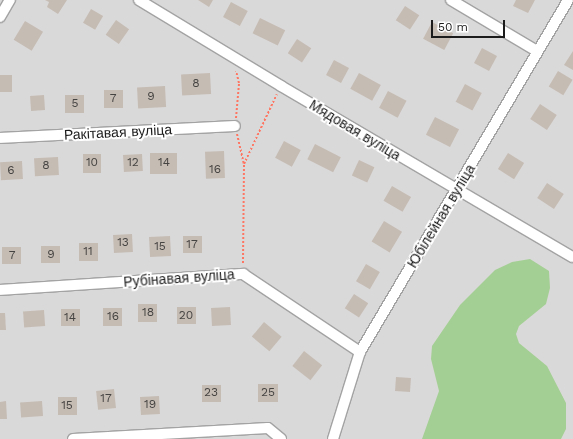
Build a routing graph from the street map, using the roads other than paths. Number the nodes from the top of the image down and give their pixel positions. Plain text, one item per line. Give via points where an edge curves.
1 (10, 0) edge
2 (139, 0) edge
3 (451, 0) edge
4 (568, 0) edge
5 (0, 17) edge
6 (537, 51) junction
7 (235, 126) road end
8 (0, 138) edge
9 (457, 190) junction
10 (573, 257) edge
11 (0, 290) edge
12 (360, 352) junction
13 (73, 439) edge
14 (281, 439) edge
15 (333, 439) edge

1 - 5 street
2 - 9 street, Мядовая вуліца
3 - 6 street
4 - 6 street, Юбілейная вуліца
6 - 9 street, Юбілейная вуліца
7 - 8 street, Ракітавая вуліца
9 - 10 street, Мядовая вуліца
9 - 12 street, Юбілейная вуліца
11 - 12 street, Рубінавая вуліца via 243,274
12 - 15 street, Юбілейная вуліца
13 - 14 street via 268,428

